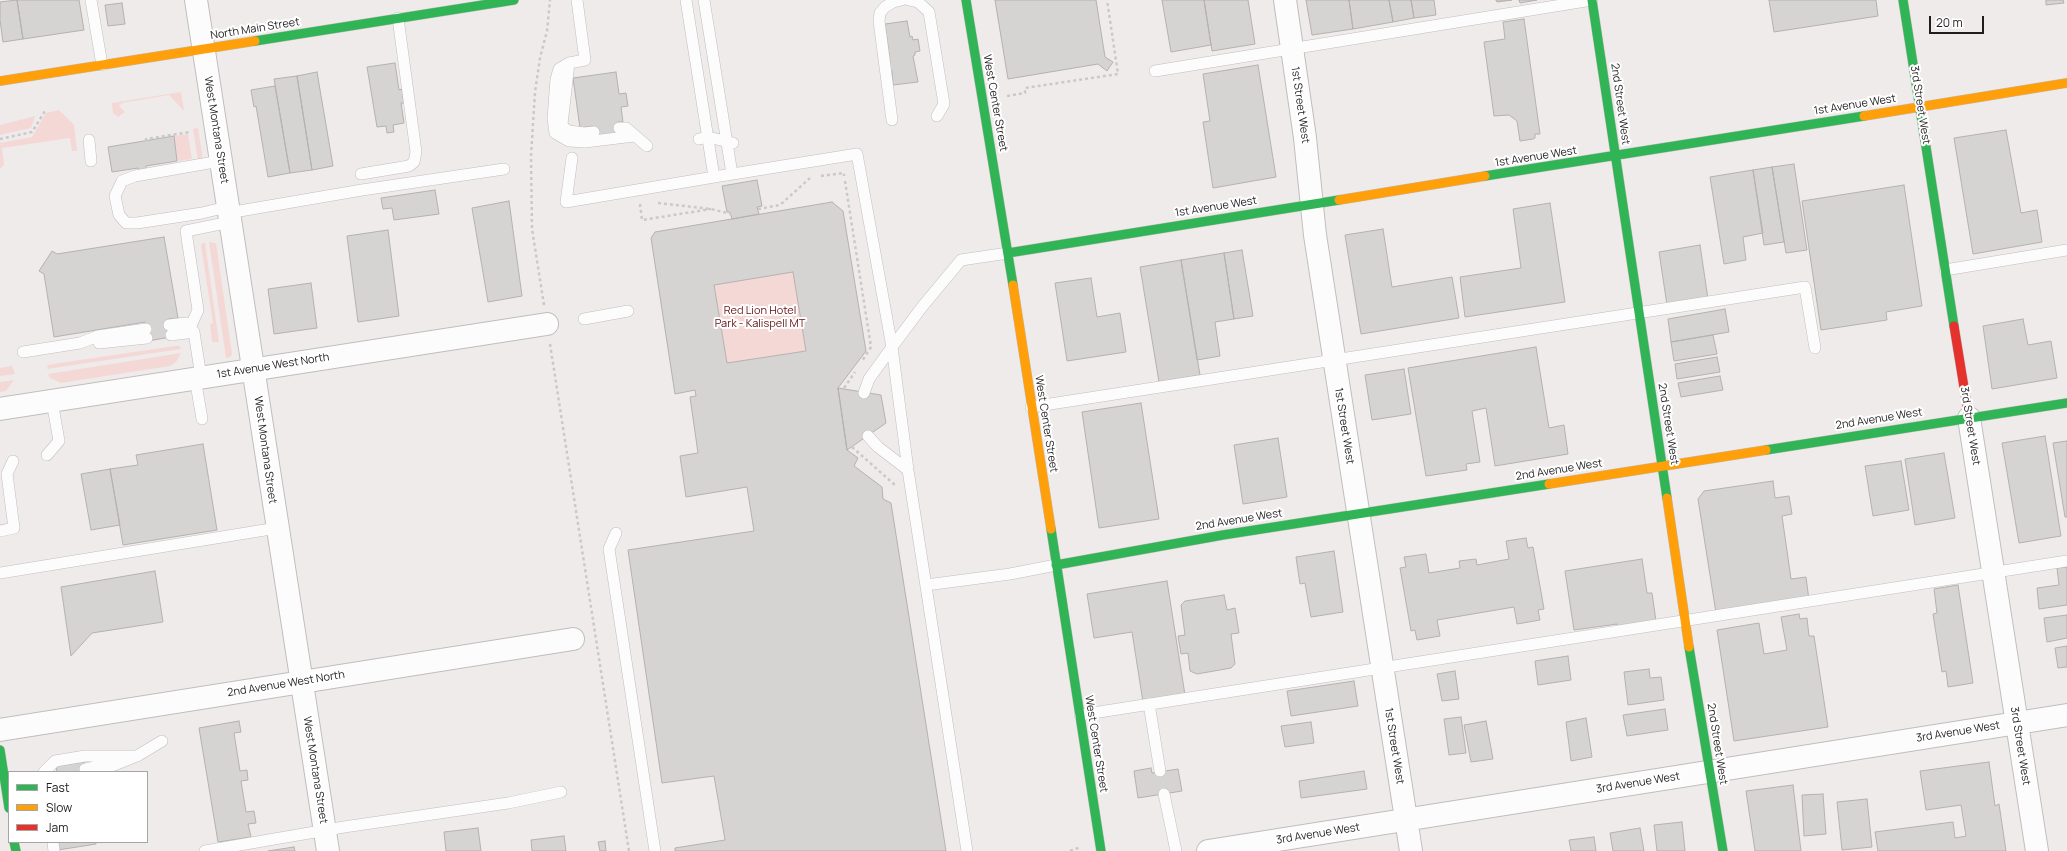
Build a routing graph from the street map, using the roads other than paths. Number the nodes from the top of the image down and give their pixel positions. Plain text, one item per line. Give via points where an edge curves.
1 (91, 0) edge
2 (196, 0) edge
3 (426, 0) edge
4 (514, 0) edge
5 (577, 0) edge
6 (686, 0) edge
7 (704, 0) edge
8 (902, 0) edge
9 (909, 0) edge
10 (966, 0) edge
11 (1285, 0) edge
12 (1592, 0) edge
13 (1903, 0) edge
14 (429, 14) junction
15 (398, 18) junction
16 (203, 49) junction
17 (1293, 49) junction
18 (569, 63) junction
19 (102, 65) junction
20 (1155, 71) dead end
21 (0, 80) edge
22 (2067, 83) edge
23 (1919, 107) junction
24 (937, 116) dead end
25 (892, 120) dead end
26 (619, 128) dead end
27 (594, 132) dead end
28 (634, 136) junction
29 (704, 138) junction
30 (89, 140) dead end
31 (731, 142) junction
32 (647, 146) dead end
33 (1616, 156) junction
34 (572, 158) dead end
35 (90, 161) dead end
36 (220, 161) junction
37 (504, 169) dead end
38 (361, 174) dead end
39 (732, 174) junction
40 (714, 177) junction
41 (1311, 204) junction
42 (228, 214) junction
43 (2067, 250) edge
44 (1008, 253) junction
45 (1945, 270) junction
46 (628, 311) dead end
47 (1640, 312) junction
48 (584, 319) dead end
49 (547, 324) road end
50 (170, 330) dead end
51 (192, 330) junction
52 (147, 333) dead end
53 (892, 347) junction
54 (1815, 348) dead end
55 (23, 352) dead end
56 (1334, 360) junction
57 (253, 369) junction
58 (198, 378) junction
59 (864, 392) dead end
60 (52, 401) junction
61 (2067, 403) edge
62 (1031, 407) junction
63 (0, 409) edge
64 (1969, 418) junction
65 (202, 419) dead end
66 (868, 436) dead end
67 (47, 455) dead end
68 (13, 461) dead end
69 (1663, 466) junction
70 (908, 470) junction
71 (1357, 514) junction
72 (276, 528) junction
73 (0, 531) edge
74 (616, 533) dead end
75 (2067, 562) edge
76 (1056, 565) junction
77 (0, 573) edge
78 (1993, 574) junction
79 (926, 585) junction
80 (1685, 621) junction
81 (573, 639) dead end
82 (1381, 668) junction
83 (301, 682) junction
84 (1149, 704) junction
85 (1080, 715) junction
86 (2067, 715) edge
87 (2017, 723) junction
88 (0, 730) edge
89 (162, 741) dead end
90 (0, 750) edge
91 (137, 756) junction
92 (85, 769) dead end
93 (45, 771) edge
94 (100, 771) edge
95 (1160, 772) dead end
96 (1710, 772) junction
97 (561, 792) dead end
98 (1164, 794) dead end
99 (8, 802) edge
100 (1405, 819) junction
101 (326, 841) edge
102 (205, 851) edge
103 (655, 851) edge
104 (967, 851) edge
105 (1101, 851) edge
106 (1176, 851) edge
107 (1208, 851) edge
108 (1411, 851) edge
109 (1723, 851) edge
110 (2037, 851) edge

1 - 19 lane
2 - 16 street, West Montana Street
3 - 14 lane
4 - 14 main road, North Main Street
5 - 18 lane via 585,60
6 - 29 lane
7 - 31 lane
8 - 25 lane via 885,7 879,21
9 - 24 lane via 918,2 929,12 944,104
10 - 44 main road, West Center Street
11 - 17 street, 1st Street West
12 - 17 lane
12 - 33 main road, 2nd Street West
13 - 23 main road, 3rd Street West
14 - 15 main road, North Main Street
15 - 16 main road, North Main Street
15 - 38 lane via 416,152 414,162 409,166
16 - 19 main road, North Main Street
16 - 36 street, West Montana Street
17 - 20 lane
17 - 41 street, 1st Street West
18 - 27 lane via 562,124 564,128 575,133
18 - 28 lane via 559,68 556,79 553,119 555,134 569,141 585,142
19 - 21 main road, North Main Street
22 - 23 main road, 1st Avenue West
23 - 33 main road, 1st Avenue West
23 - 45 main road, 3rd Street West
26 - 28 lane via 626,128
28 - 32 lane
29 - 31 lane
29 - 40 lane
30 - 35 lane
31 - 39 lane
33 - 41 main road, 1st Avenue West
33 - 47 main road, 2nd Street West
34 - 40 lane via 566,202
36 - 42 street, West Montana Street
36 - 42 lane via 135,176 122,181 115,196 119,215 126,222 137,223 188,215
37 - 42 lane via 362,190
39 - 40 lane
39 - 53 lane via 857,154
41 - 44 main road, 1st Avenue West
41 - 56 street, 1st Street West
42 - 51 lane via 186,231 198,310
42 - 57 street, West Montana Street
43 - 45 lane
44 - 53 lane via 961,260
44 - 62 main road, West Center Street
45 - 64 main road, 3rd Street West
46 - 48 lane
47 - 54 lane via 1805,287
47 - 56 lane
47 - 69 main road, 2nd Street West
49 - 57 street, 1st Avenue West North
50 - 51 lane
51 - 58 lane
52 - 55 lane
53 - 59 lane via 869,379
53 - 70 lane
56 - 62 lane
56 - 71 street, 1st Street West
57 - 58 street, 1st Avenue West North
57 - 72 street, West Montana Street
58 - 60 street, 1st Avenue West North
58 - 65 lane
60 - 63 street, 1st Avenue West North
60 - 67 lane via 59,441
61 - 64 main road, 2nd Avenue West
62 - 76 main road, West Center Street
64 - 69 main road, 2nd Avenue West
64 - 78 street, 3rd Street West
66 - 70 lane
68 - 73 lane via 7,474 14,528
69 - 71 main road, 2nd Avenue West
69 - 80 main road, 2nd Street West
70 - 79 lane
71 - 76 main road, 2nd Avenue West
71 - 82 street, 1st Street West
72 - 77 lane
72 - 83 street, West Montana Street
74 - 103 lane via 609,549
75 - 78 lane
76 - 79 lane
76 - 85 main road, West Center Street
78 - 80 lane
78 - 87 street, 3rd Street West
79 - 104 lane
80 - 82 lane
80 - 96 main road, 2nd Street West
81 - 83 street, 2nd Avenue West North
82 - 84 lane
82 - 100 street, 1st Street West
83 - 88 street, 2nd Avenue West North
83 - 101 street, West Montana Street
84 - 85 lane
84 - 95 lane
85 - 105 main road, West Center Street
86 - 87 street, 3rd Avenue West
87 - 96 street, 3rd Avenue West
87 - 110 street, 3rd Street West
89 - 91 lane
90 - 99 main road
91 - 92 lane
91 - 93 lane via 85,756 55,761
91 - 94 lane
96 - 100 street, 3rd Avenue West
96 - 109 main road, 2nd Street West
97 - 101 lane
98 - 106 lane
100 - 107 street, 3rd Avenue West
100 - 108 street, 1st Street West
101 - 102 lane

